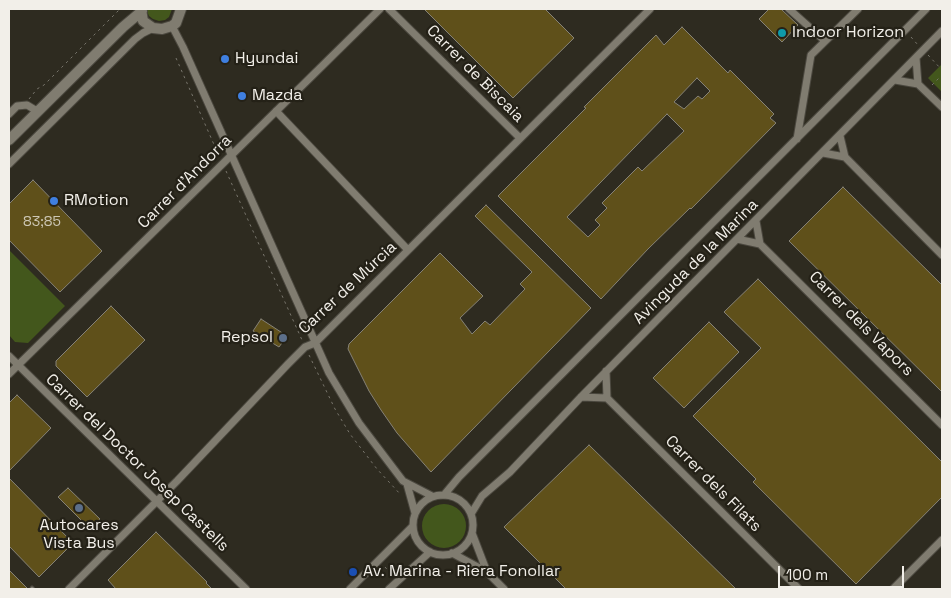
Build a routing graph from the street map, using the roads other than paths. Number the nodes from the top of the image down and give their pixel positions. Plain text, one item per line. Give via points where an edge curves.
1 (180, 9) edge
2 (380, 9) edge
3 (389, 9) edge
4 (650, 9) edge
5 (789, 9) edge
6 (858, 9) edge
7 (926, 9) edge
8 (141, 10) edge
9 (172, 26) junction
10 (153, 28) junction
11 (942, 31) edge
12 (825, 41) junction
13 (916, 58) junction
14 (895, 80) junction
15 (918, 84) junction
16 (942, 106) edge
17 (37, 111) junction
18 (276, 111) junction
19 (9, 114) edge
20 (840, 136) junction
21 (520, 138) junction
22 (797, 139) junction
23 (9, 140) edge
24 (823, 153) junction
25 (231, 156) junction
26 (845, 157) junction
27 (9, 164) edge
28 (756, 220) junction
29 (737, 239) junction
30 (760, 244) junction
31 (408, 250) junction
32 (941, 253) edge
33 (315, 343) junction
34 (9, 356) edge
35 (18, 366) junction
36 (606, 371) junction
37 (9, 374) edge
38 (581, 397) junction
39 (607, 398) junction
40 (942, 425) edge
41 (407, 484) junction
42 (444, 494) junction
43 (432, 496) junction
44 (156, 502) junction
45 (415, 513) junction
46 (471, 514) junction
47 (412, 527) junction
48 (472, 532) junction
49 (942, 540) edge
50 (430, 552) junction
51 (452, 553) junction
52 (487, 572) junction
53 (68, 589) edge
54 (246, 589) edge
55 (350, 589) edge
56 (389, 589) edge
57 (504, 589) edge
58 (799, 589) edge
59 (893, 589) edge

1 - 9 street
2 - 18 street, Carrer d'Andorra
3 - 21 street, Carrer de Biscaia
4 - 21 street, Carrer de Múrcia
5 - 12 street
6 - 12 street
7 - 22 street, Avinguda de la Marina
8 - 10 street via 143,21
8 - 17 street
9 - 10 street
9 - 25 street
10 - 27 street via 135,40
11 - 13 street, Avinguda de la Marina
12 - 22 street via 811,56
13 - 14 street, Avinguda de la Marina
13 - 15 street
14 - 15 street
14 - 20 street, Avinguda de la Marina
15 - 16 street
17 - 19 street via 27,104 18,106
17 - 23 street
18 - 25 street, Carrer d'Andorra
18 - 31 street
20 - 24 street, Avinguda de la Marina
20 - 26 street
21 - 31 street, Carrer de Múrcia
22 - 42 street, Avinguda de la Marina
24 - 26 street
24 - 28 street, Avinguda de la Marina
25 - 33 street
25 - 35 street, Carrer d'Andorra
26 - 32 street
28 - 29 street, Avinguda de la Marina
28 - 30 street
29 - 30 street
29 - 36 street, Avinguda de la Marina
30 - 40 street, Carrer dels Vapors
31 - 33 street, Carrer de Múrcia
33 - 41 street via 359,424
33 - 44 street, Carrer de Múrcia via 293,358
34 - 35 street, Carrer del Doctor Josep Castells
35 - 37 street, Carrer d'Andorra
35 - 44 street, Carrer del Doctor Josep Castells
36 - 38 street, Avinguda de la Marina
36 - 39 street
38 - 39 street
38 - 46 street, Avinguda de la Marina via 510,472 482,496
39 - 58 street, Carrer dels Filats
41 - 43 street
41 - 45 street
42 - 43 street
42 - 46 street via 461,500
43 - 45 street
44 - 53 street, Carrer de Múrcia
44 - 54 street, Carrer del Doctor Josep Castells
45 - 47 street
46 - 48 street
47 - 50 street via 418,542
47 - 55 street
48 - 51 street via 465,545
48 - 52 street
49 - 59 street
50 - 51 street
50 - 56 street
51 - 52 street
52 - 57 street

